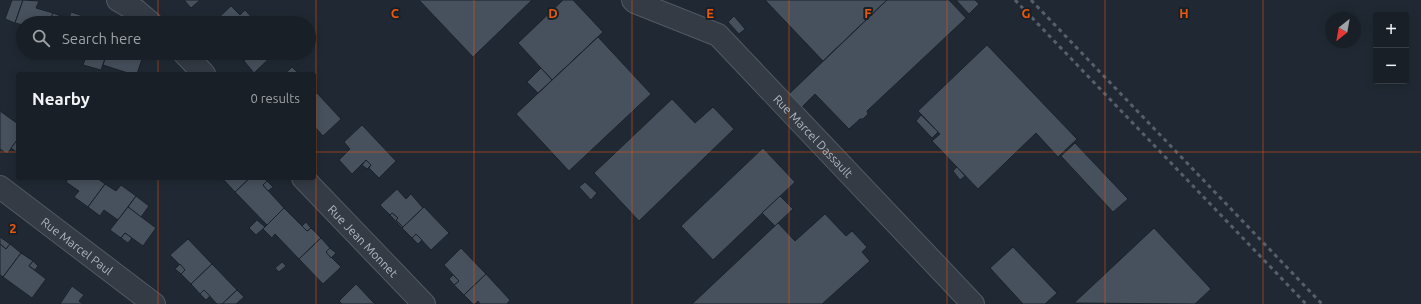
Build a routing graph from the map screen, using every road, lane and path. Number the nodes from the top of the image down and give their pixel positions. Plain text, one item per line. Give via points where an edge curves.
1 (118, 0) edge
2 (633, 0) edge
3 (143, 16) edge
4 (191, 60) edge
5 (202, 72) edge
6 (306, 180) edge
7 (0, 187) edge
8 (154, 304) edge
9 (424, 304) edge
10 (973, 304) edge

1 - 3 street
2 - 10 street, Rue Marcel Dassault via 718,35
4 - 5 street
6 - 9 street, Rue Jean Monnet
7 - 8 street, Rue Marcel Paul

